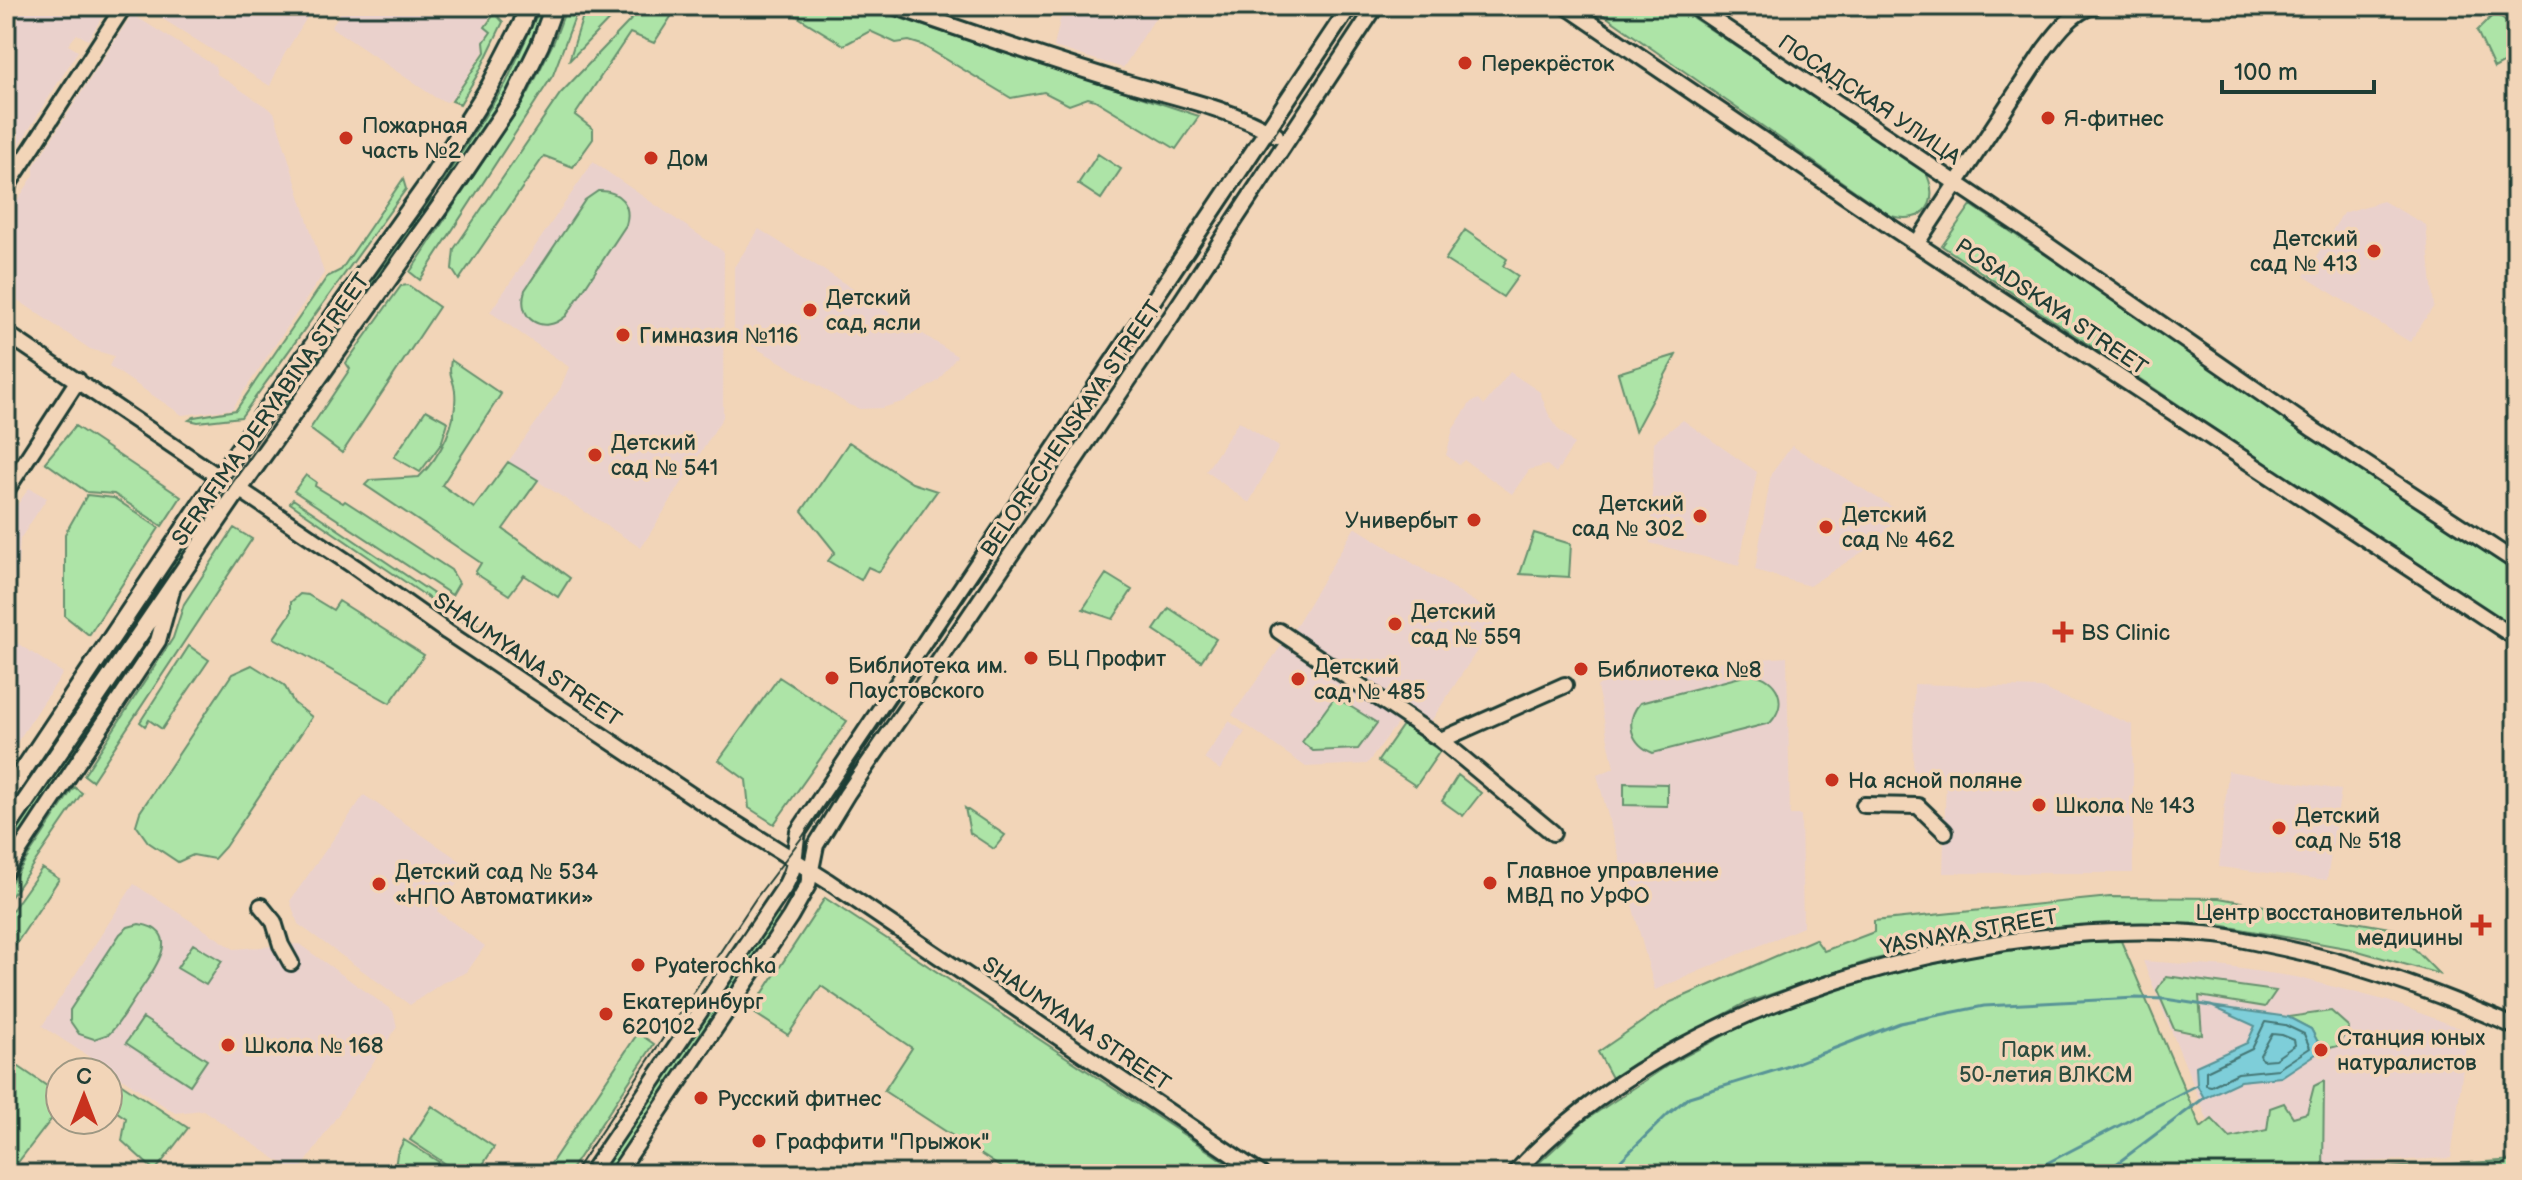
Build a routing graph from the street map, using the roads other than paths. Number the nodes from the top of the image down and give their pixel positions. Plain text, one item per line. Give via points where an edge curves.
1 (124, 6) edge
2 (528, 6) edge
3 (554, 6) edge
4 (894, 6) edge
5 (1350, 6) edge
6 (1566, 6) edge
7 (1693, 6) edge
8 (2094, 6) edge
9 (1374, 9) edge
10 (1268, 130) junction
11 (1286, 141) junction
12 (1957, 184) junction
13 (6, 188) edge
14 (1917, 243) junction
15 (6, 333) edge
16 (78, 380) junction
17 (219, 477) junction
18 (239, 489) junction
19 (6, 491) edge
20 (2516, 562) edge
21 (175, 584) junction
22 (1279, 631) dead end
23 (2516, 638) edge
24 (1565, 685) dead end
25 (1441, 740) junction
26 (6, 796) edge
27 (1864, 805) dead end
28 (6, 830) edge
29 (1945, 832) dead end
30 (1553, 833) dead end
31 (796, 861) junction
32 (6, 871) edge
33 (811, 871) junction
34 (261, 906) dead end
35 (291, 963) dead end
36 (2516, 1027) edge
37 (590, 1174) edge
38 (617, 1174) edge
39 (1261, 1174) edge
40 (1514, 1174) edge

1 - 13 street
2 - 17 main road, SERAFIMA DERYABINA STREET via 490,86 428,184
3 - 18 main road, SERAFIMA DERYABINA STREET via 514,98
4 - 10 street via 1210,106
5 - 10 street, BELORECHENSKAYA STREET
6 - 14 street, POSADSKAYA STREET
7 - 12 street, ПОСАДСКАЯ УЛИЦА
8 - 12 street via 2054,37
9 - 11 street, BELORECHENSKAYA STREET
10 - 11 street
10 - 31 street, BELORECHENSKAYA STREET via 798,832
11 - 33 street, BELORECHENSKAYA STREET via 847,794 816,845
12 - 14 street
12 - 20 street
14 - 23 street, POSADSKAYA STREET
15 - 16 street
16 - 17 street
16 - 19 street
17 - 18 main road
17 - 26 main road, SERAFIMA DERYABINA STREET
18 - 21 main road, SERAFIMA DERYABINA STREET
18 - 31 street, SHAUMYANA STREET
21 - 28 main road, SERAFIMA DERYABINA STREET
21 - 32 street via 158,641
22 - 25 street
24 - 25 street
25 - 30 street
27 - 29 street via 1918,806
31 - 33 street, SHAUMYANA STREET
31 - 37 street, BELORECHENSKAYA STREET via 784,888
33 - 38 street, BELORECHENSKAYA STREET via 790,917
33 - 39 street, SHAUMYANA STREET
34 - 35 street via 274,922
36 - 40 street via 2379,973 2217,935 2133,932 2024,939 1866,972 1749,1013 1614,1087

